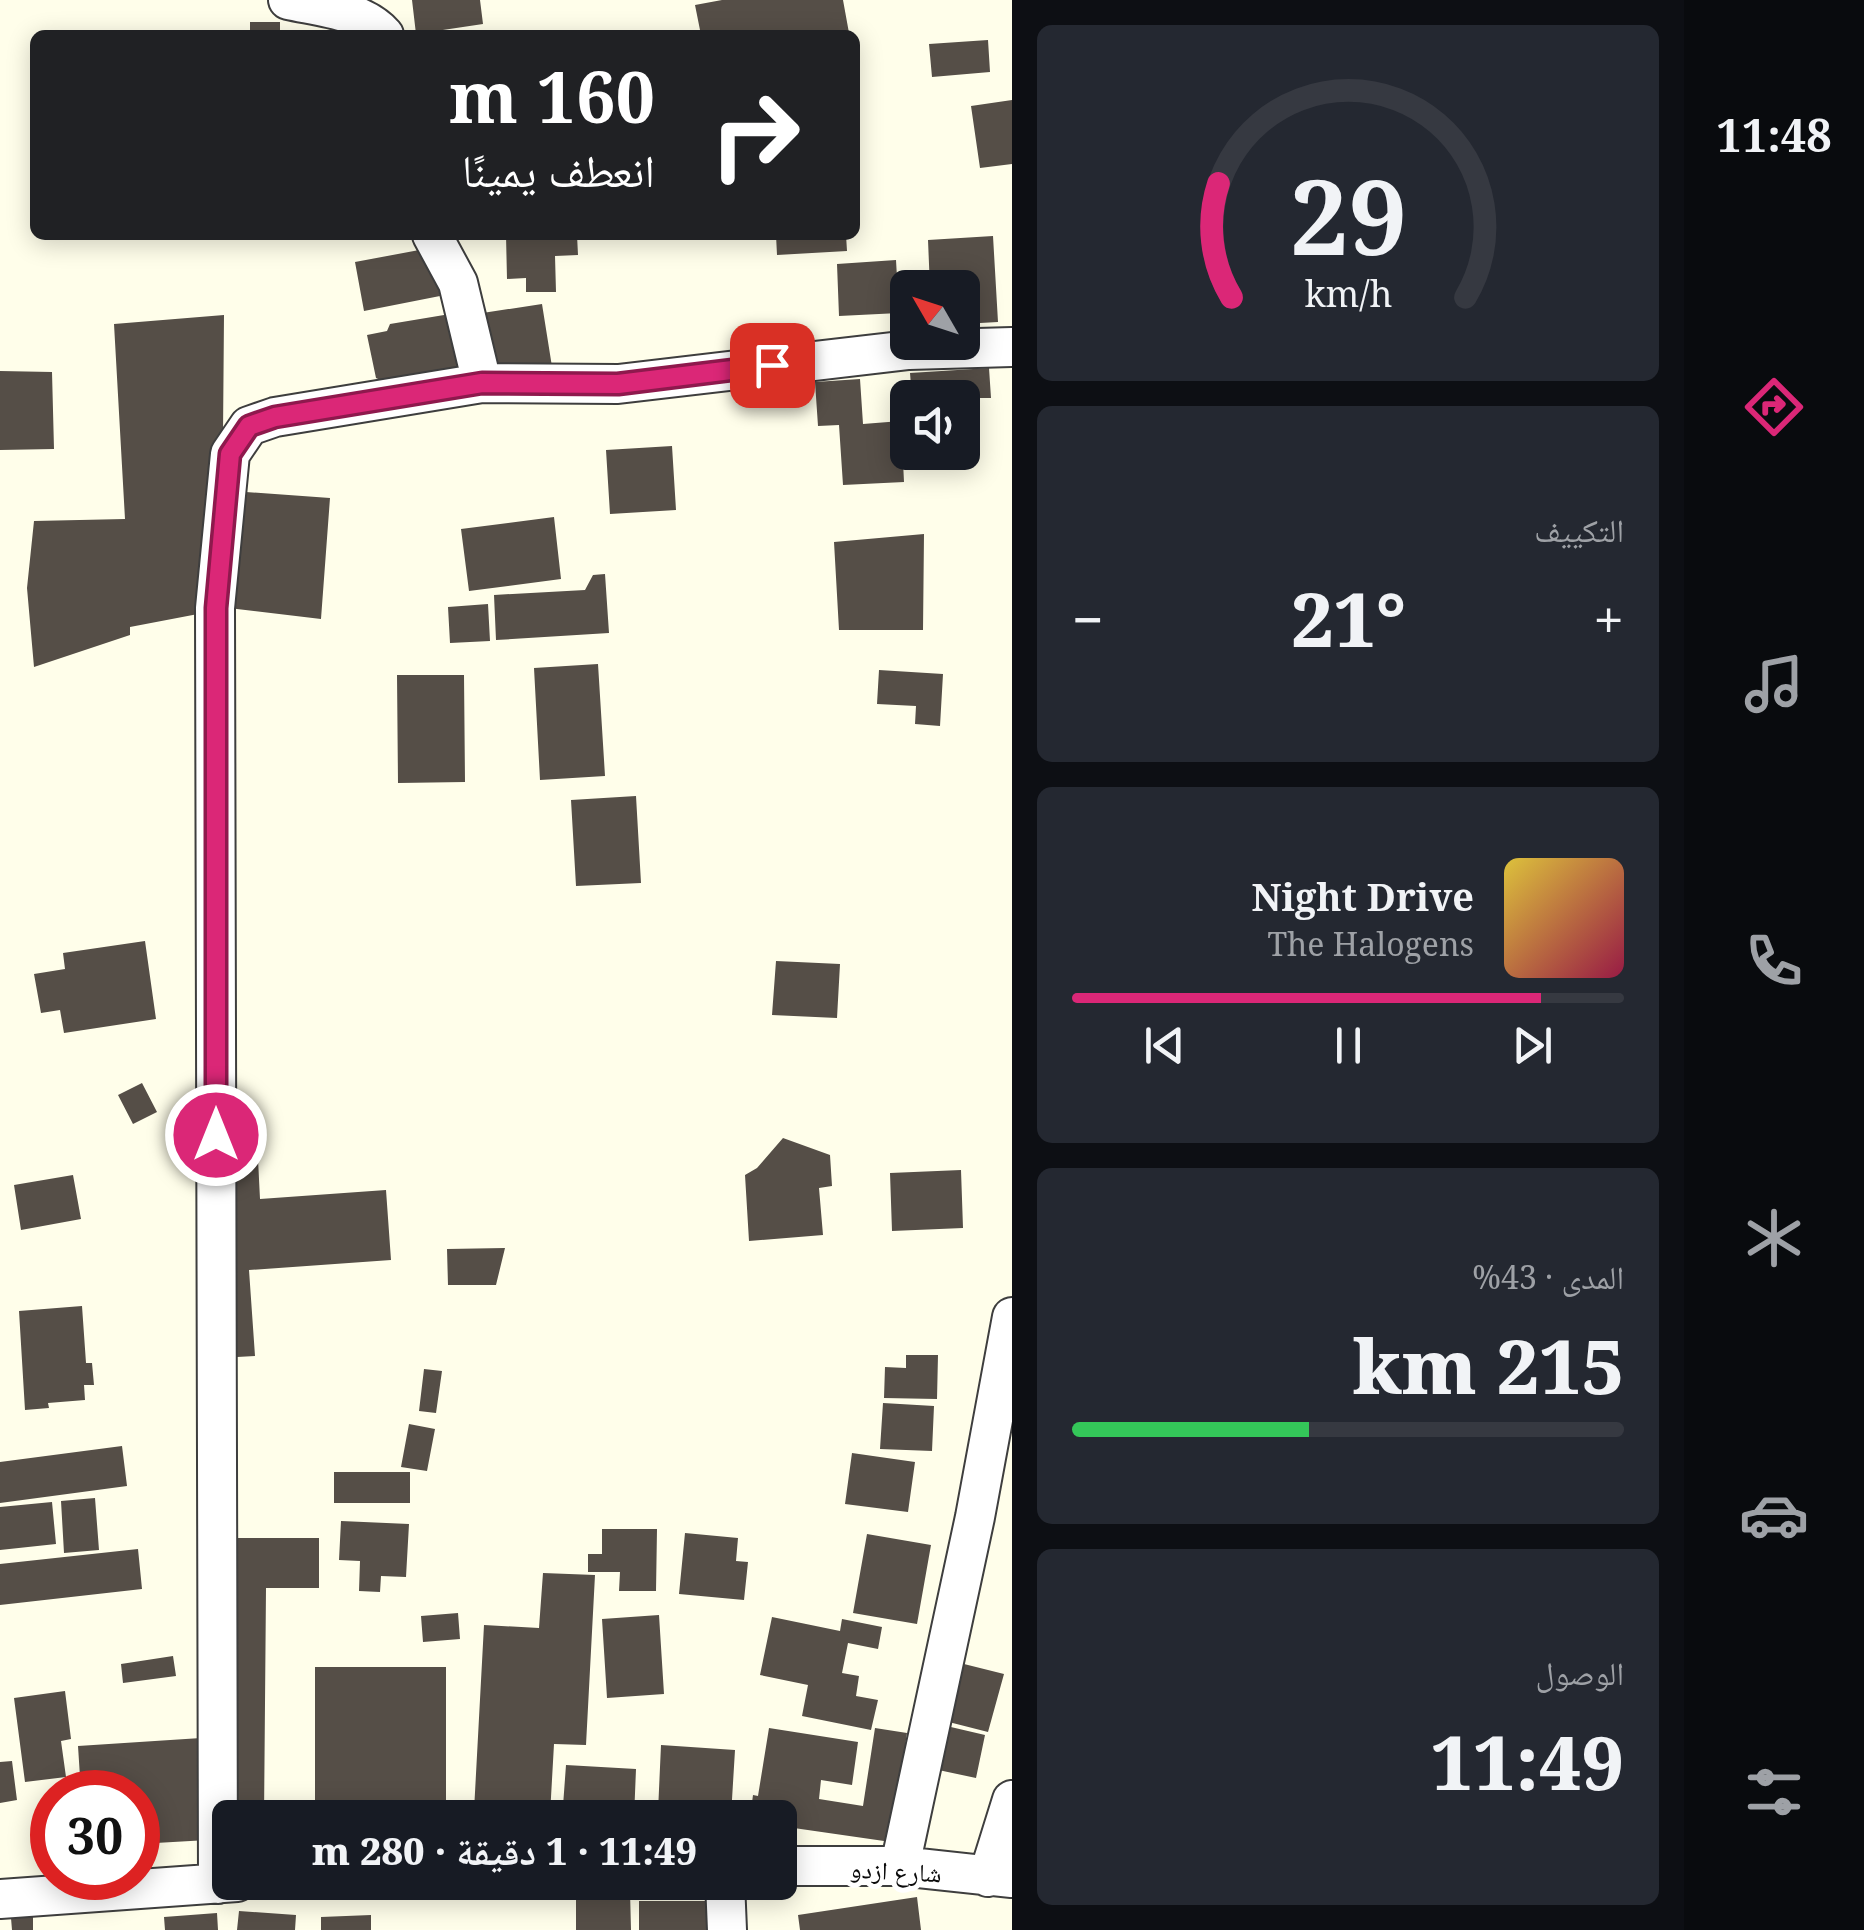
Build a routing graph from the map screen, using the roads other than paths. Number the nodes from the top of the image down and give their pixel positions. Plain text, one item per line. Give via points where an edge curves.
1 (288, 0) edge
2 (380, 30) edge
3 (435, 240) edge
4 (1012, 348) edge
5 (482, 383) junction
6 (1012, 1317) edge
7 (227, 1800) edge
8 (1012, 1800) edge
9 (797, 1866) edge
10 (900, 1866) junction
11 (1000, 1878) edge
12 (212, 1884) edge
13 (0, 1899) edge
14 (725, 1900) edge
15 (726, 1930) edge

1 - 2 street via 344,13
3 - 5 street via 458,283
4 - 5 street via 909,350 618,384
5 - 7 street via 275,417 249,426 230,454 216,608
6 - 10 street
8 - 11 street
9 - 10 street, شارع ازدو
10 - 11 street, شارع ازدو
12 - 13 street
14 - 15 street

